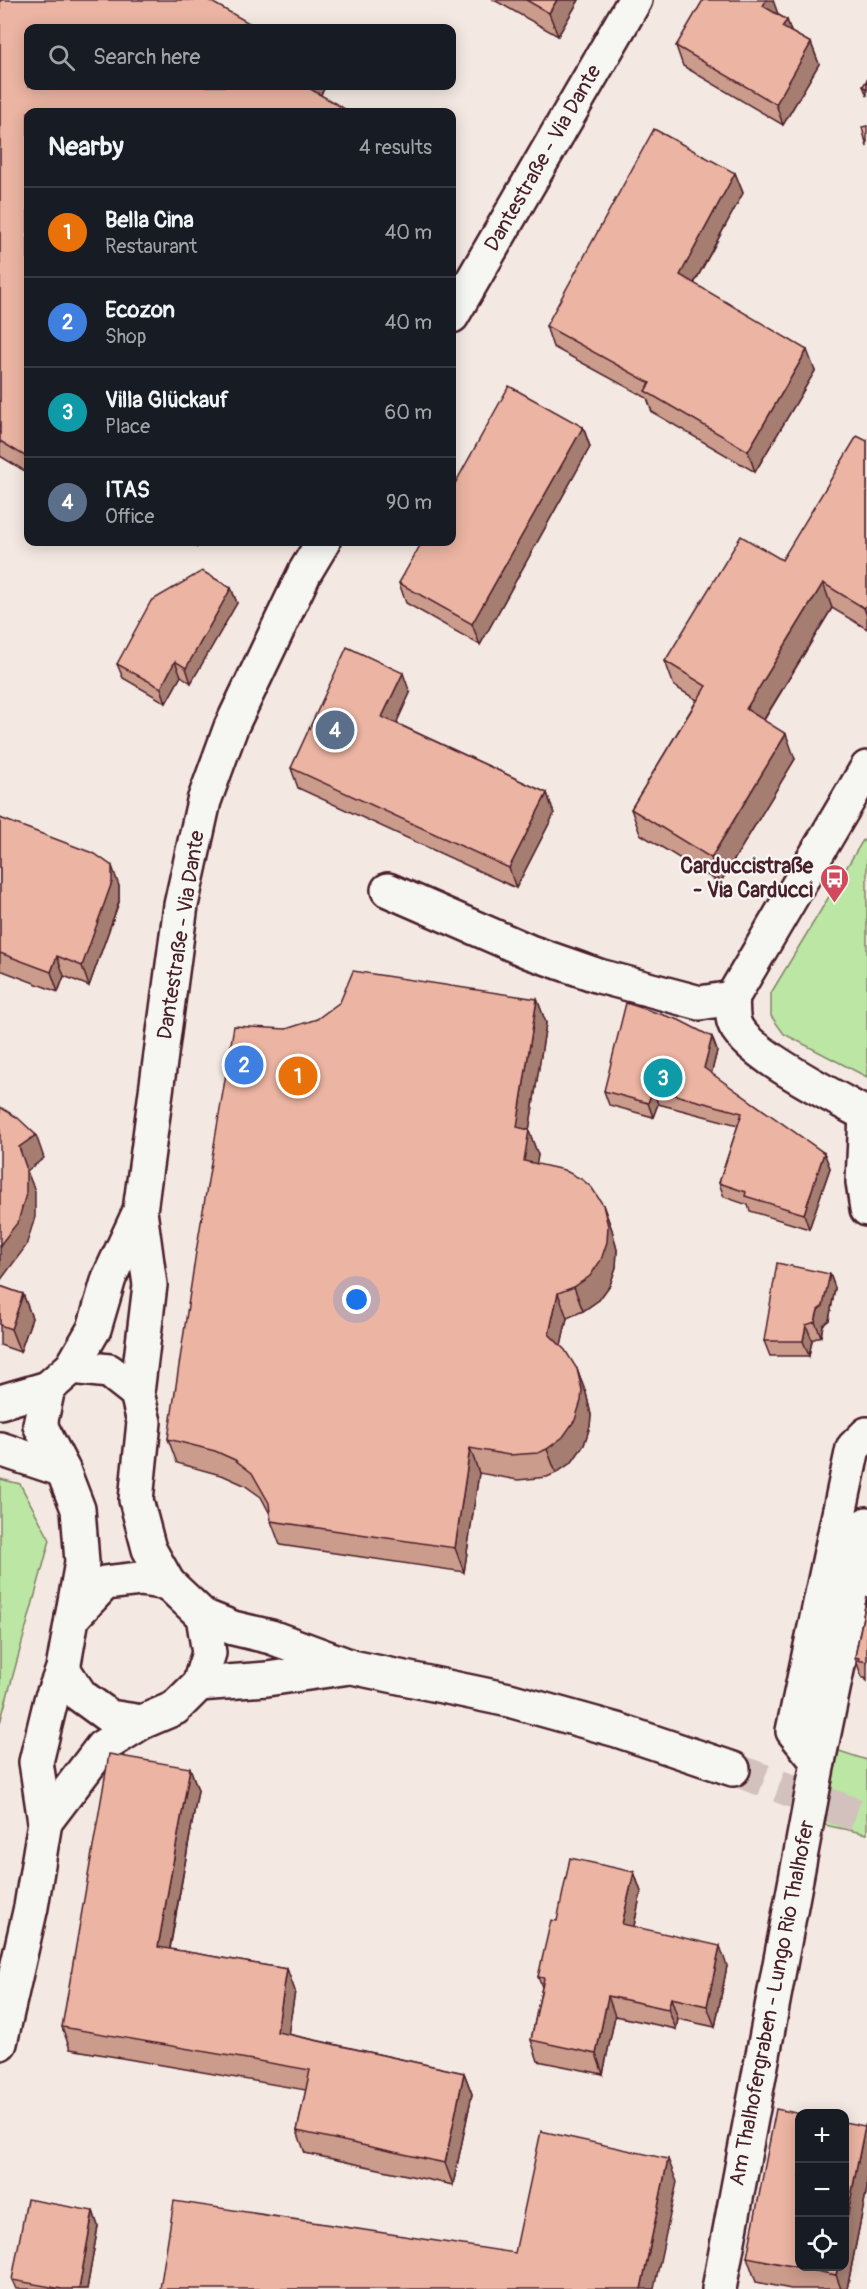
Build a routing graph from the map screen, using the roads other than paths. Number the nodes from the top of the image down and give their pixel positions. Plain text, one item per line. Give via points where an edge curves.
1 (636, 0) edge
2 (456, 309) edge
3 (320, 546) edge
4 (867, 768) edge
5 (388, 890) dead end
6 (732, 998) junction
7 (866, 1115) edge
8 (867, 1209) edge
9 (140, 1211) junction
10 (60, 1378) junction
11 (137, 1393) junction
12 (0, 1402) edge
13 (867, 1434) edge
14 (0, 1449) edge
15 (63, 1470) junction
16 (867, 1524) edge
17 (168, 1583) junction
18 (202, 1616) junction
19 (72, 1618) junction
20 (352, 1667) junction
21 (63, 1669) junction
22 (199, 1684) junction
23 (142, 1722) junction
24 (818, 1762) junction
25 (734, 1768) tunnel mouth
26 (45, 1822) junction
27 (0, 2043) edge
28 (719, 2289) edge

1 - 2 main road, Dantestraße - Via Dante
3 - 9 main road, Dantestraße - Via Dante via 231,727 204,801 181,905
4 - 6 main road
5 - 6 main road via 530,952 599,976 700,1003
6 - 7 main road via 734,1022 745,1040
7 - 8 main road via 863,1182
9 - 10 main road, Dantestraße - Via Dante via 109,1278 94,1329
9 - 11 main road, Dantestraße - Via Dante via 150,1285
10 - 11 main road via 109,1371
10 - 12 main road
10 - 15 main road, Dantestraße - Via Dante via 40,1425
11 - 17 main road, Dantestraße - Via Dante via 144,1422 136,1500 149,1549
13 - 24 main road via 853,1448 793,1731
14 - 15 main road
15 - 19 main road, Dantestraße - Via Dante via 78,1509 82,1562
16 - 24 main road, Am Thalhofergraben - Lungo Rio Thalhofer
17 - 18 main road, Dantestraße - Via Dante
17 - 19 main road via 140,1579 105,1583
18 - 20 main road
18 - 22 main road, Dantestraße - Via Dante via 208,1653
19 - 21 main road, Dantestraße - Via Dante
20 - 22 main road
20 - 25 main road via 508,1700
21 - 23 main road via 81,1696 110,1717
21 - 26 main road, Dantestraße - Via Dante via 36,1762
22 - 23 main road, Dantestraße - Via Dante via 175,1708
23 - 26 main road, Dantestraße - Via Dante via 102,1747
24 - 28 main road, Am Thalhofergraben - Lungo Rio Thalhofer
26 - 27 main road, Dantestraße - Via Dante via 31,1907

